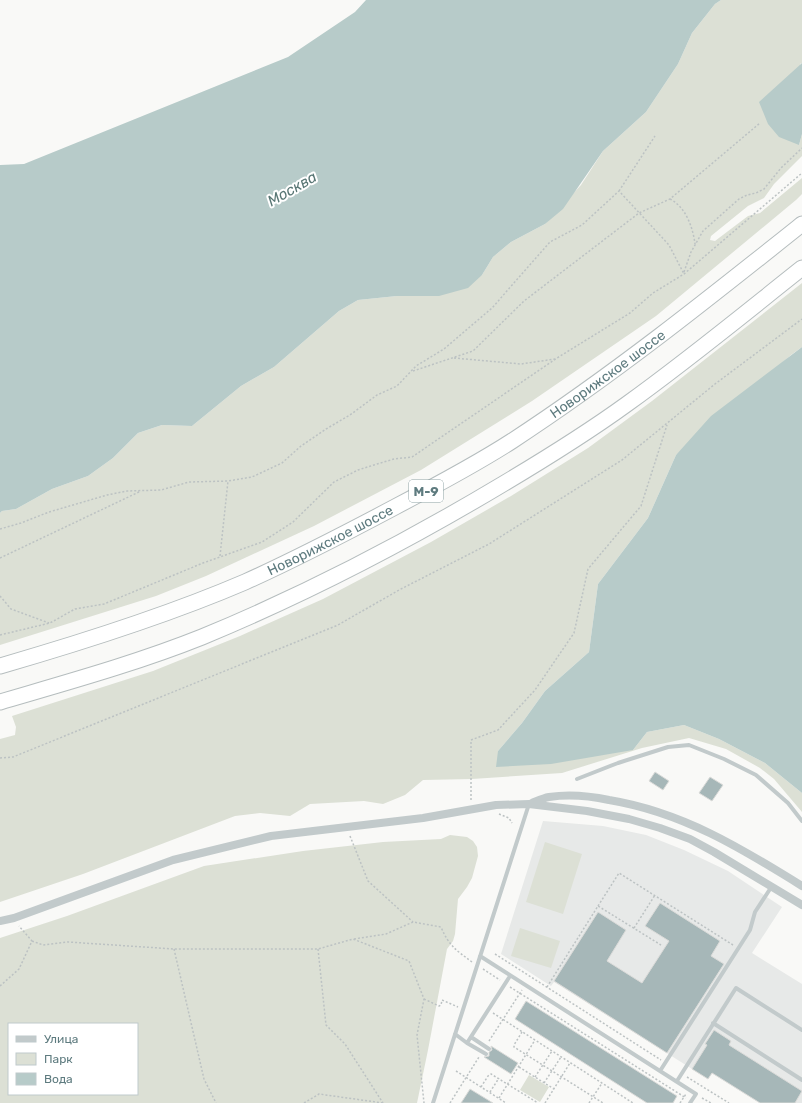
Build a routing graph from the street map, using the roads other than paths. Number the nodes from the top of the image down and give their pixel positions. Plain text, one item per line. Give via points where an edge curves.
1 (802, 224) edge
2 (802, 268) edge
3 (0, 666) edge
4 (0, 702) edge
5 (577, 779) dead end
6 (529, 804) junction
7 (802, 821) edge
8 (772, 886) junction
9 (802, 886) edge
10 (802, 904) edge
11 (0, 921) edge
12 (480, 956) junction
13 (510, 976) junction
14 (713, 1023) junction
15 (802, 1030) edge
16 (455, 1034) junction
17 (471, 1037) junction
18 (467, 1042) junction
19 (489, 1049) dead end
20 (486, 1054) dead end
21 (660, 1071) junction
22 (802, 1080) edge
23 (676, 1081) junction
24 (690, 1102) edge
25 (433, 1103) edge

1 - 3 highway, Новорижское шоссе / М-9 via 607,375 512,441 452,477 302,556 245,582 126,627
2 - 4 highway, М-9 via 679,365 585,433 479,498 379,554 201,637 136,661
5 - 7 lane via 668,747 689,745 724,758 756,775 788,804
6 - 8 street via 587,811 660,828 714,852
6 - 9 street via 549,797 587,796 633,804 698,826
6 - 11 street via 496,805 423,818 271,836 173,860
6 - 12 lane
8 - 10 street
8 - 21 lane via 755,912 750,930
12 - 13 lane
12 - 16 lane
13 - 17 lane
13 - 21 lane
14 - 15 lane via 736,988
14 - 22 lane
14 - 23 lane
16 - 18 lane
16 - 25 lane
17 - 18 lane
17 - 19 lane
18 - 20 lane
21 - 23 lane
23 - 24 lane via 696,1094

